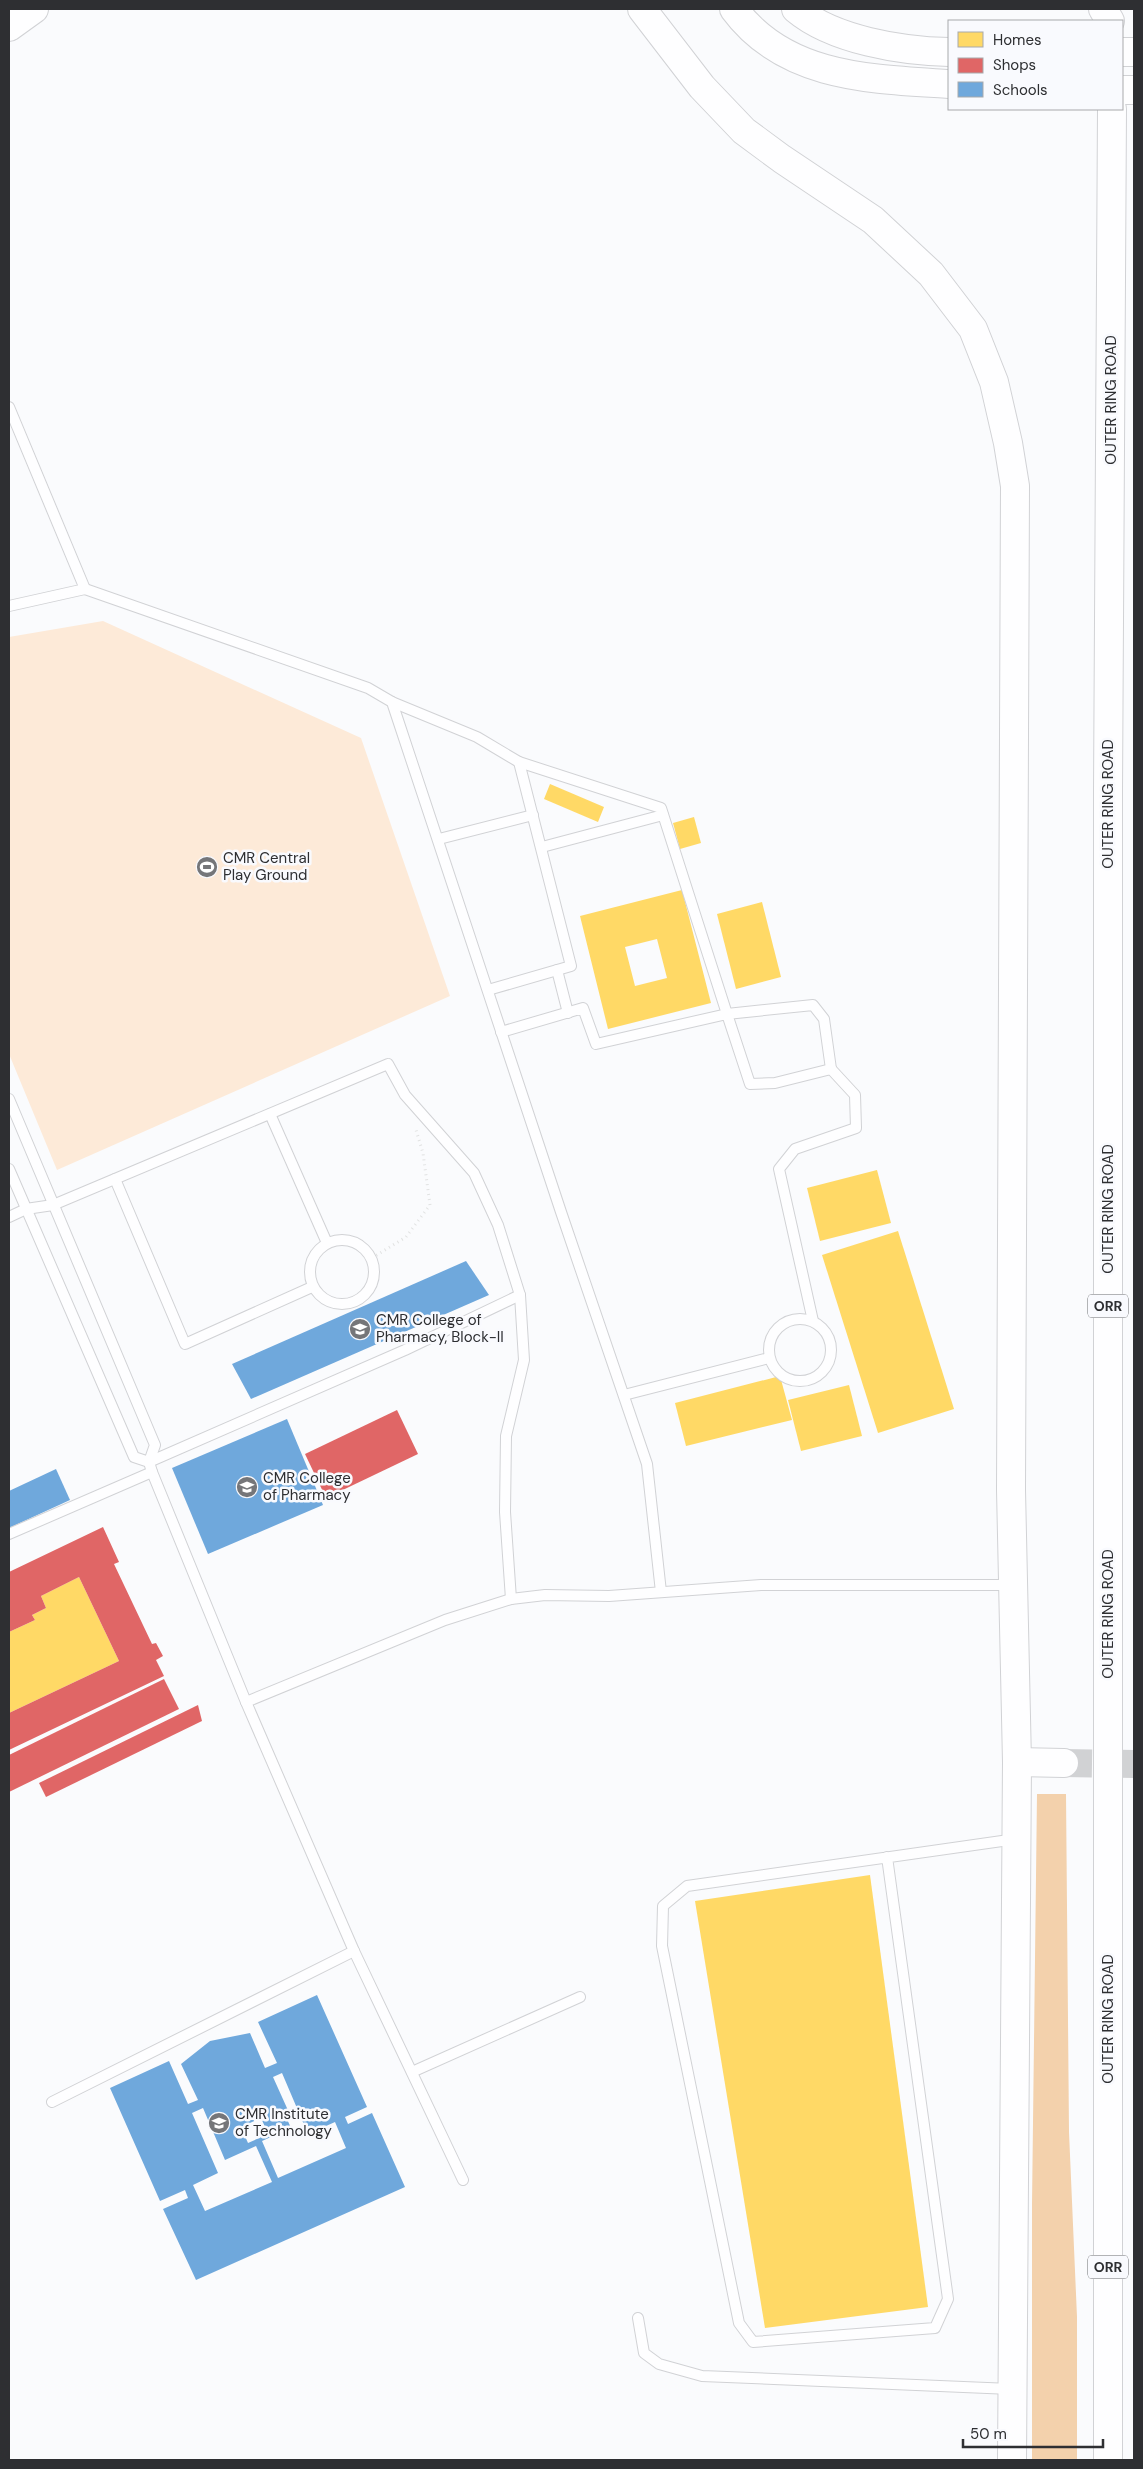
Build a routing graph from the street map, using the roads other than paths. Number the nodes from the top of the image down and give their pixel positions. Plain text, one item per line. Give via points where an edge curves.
1 (34, 9) edge
2 (642, 9) edge
3 (734, 9) edge
4 (796, 9) edge
5 (1103, 9) edge
6 (1110, 20) edge
7 (9, 27) edge
8 (948, 52) edge
9 (948, 84) edge
10 (1134, 90) edge
11 (1123, 98) edge
12 (1115, 110) edge
13 (9, 407) edge
14 (85, 589) junction
15 (9, 606) edge
16 (392, 702) junction
17 (519, 762) junction
18 (533, 815) junction
19 (663, 815) junction
20 (438, 839) junction
21 (542, 848) junction
22 (557, 970) junction
23 (488, 990) junction
24 (568, 1013) junction
25 (727, 1014) junction
26 (501, 1032) junction
27 (831, 1069) junction
28 (9, 1099) edge
29 (270, 1114) junction
30 (9, 1169) edge
31 (116, 1179) junction
32 (53, 1205) junction
33 (26, 1209) junction
34 (9, 1217) edge
35 (327, 1242) junction
36 (312, 1287) junction
37 (520, 1295) junction
38 (813, 1322) junction
39 (769, 1358) junction
40 (624, 1395) junction
41 (149, 1462) junction
42 (152, 1472) junction
43 (9, 1534) edge
44 (1013, 1585) junction
45 (661, 1592) junction
46 (511, 1599) junction
47 (246, 1702) junction
48 (1017, 1762) junction
49 (1064, 1764) tunnel mouth
50 (1016, 1838) junction
51 (887, 1857) junction
52 (354, 1951) junction
53 (580, 1997) dead end
54 (412, 2072) junction
55 (52, 2102) dead end
56 (463, 2180) dead end
57 (638, 2318) dead end
58 (1012, 2389) junction
59 (1012, 2460) edge
60 (1108, 2460) edge

1 - 7 main road
2 - 44 main road via 702,88 744,131 873,220 931,274 973,329 994,382 1015,486
3 - 9 main road via 747,26 776,50 817,67 876,80
4 - 8 main road via 823,27 869,42
5 - 6 main road
10 - 11 main road
12 - 60 main road, OUTER RING ROAD / ORR via 1108,791
13 - 14 lane
14 - 15 lane
14 - 16 lane via 368,688
16 - 17 lane via 477,737
16 - 20 lane
17 - 18 lane
17 - 19 lane via 661,808
18 - 20 lane
18 - 21 lane
19 - 21 lane
19 - 25 lane
20 - 23 lane
21 - 22 lane via 571,966
22 - 23 lane
22 - 24 lane
23 - 26 lane
24 - 25 lane via 583,1008 596,1044
24 - 26 lane
25 - 27 lane via 813,1005 824,1019
25 - 27 lane via 750,1084 775,1083
26 - 40 lane
27 - 38 lane via 855,1094 856,1128 795,1149 780,1169
28 - 32 lane
29 - 31 lane
29 - 35 lane
29 - 37 lane via 388,1064 406,1095 474,1173 498,1225
30 - 33 lane
31 - 32 lane
31 - 36 lane via 185,1344
32 - 33 lane
32 - 41 lane via 155,1445
33 - 34 lane
33 - 41 lane via 134,1457
35 - 36 lane via 314,1254 309,1270
35 - 36 lane via 344,1239 360,1245 372,1258 374,1275 368,1291 356,1302 339,1305 323,1299
37 - 41 lane via 405,1350
37 - 46 lane via 524,1360 506,1436 505,1512
38 - 39 lane via 795,1318 779,1326 769,1341
38 - 39 lane via 826,1333 831,1350 826,1367 812,1379 795,1381 787,1378 779,1374
39 - 40 lane
40 - 45 lane via 647,1464
41 - 42 lane
42 - 43 lane
42 - 47 lane
44 - 45 lane via 761,1585
44 - 48 main road
45 - 46 lane
46 - 47 lane via 445,1620
47 - 52 lane
48 - 49 main road
48 - 50 main road
50 - 51 lane
50 - 58 main road
51 - 51 lane via 687,1886 664,1906 662,1946 735,2304 739,2323 753,2342 935,2328 948,2299
52 - 54 lane
52 - 55 lane
53 - 54 lane
54 - 56 lane
57 - 58 lane via 644,2353 659,2364 702,2376
58 - 59 main road

